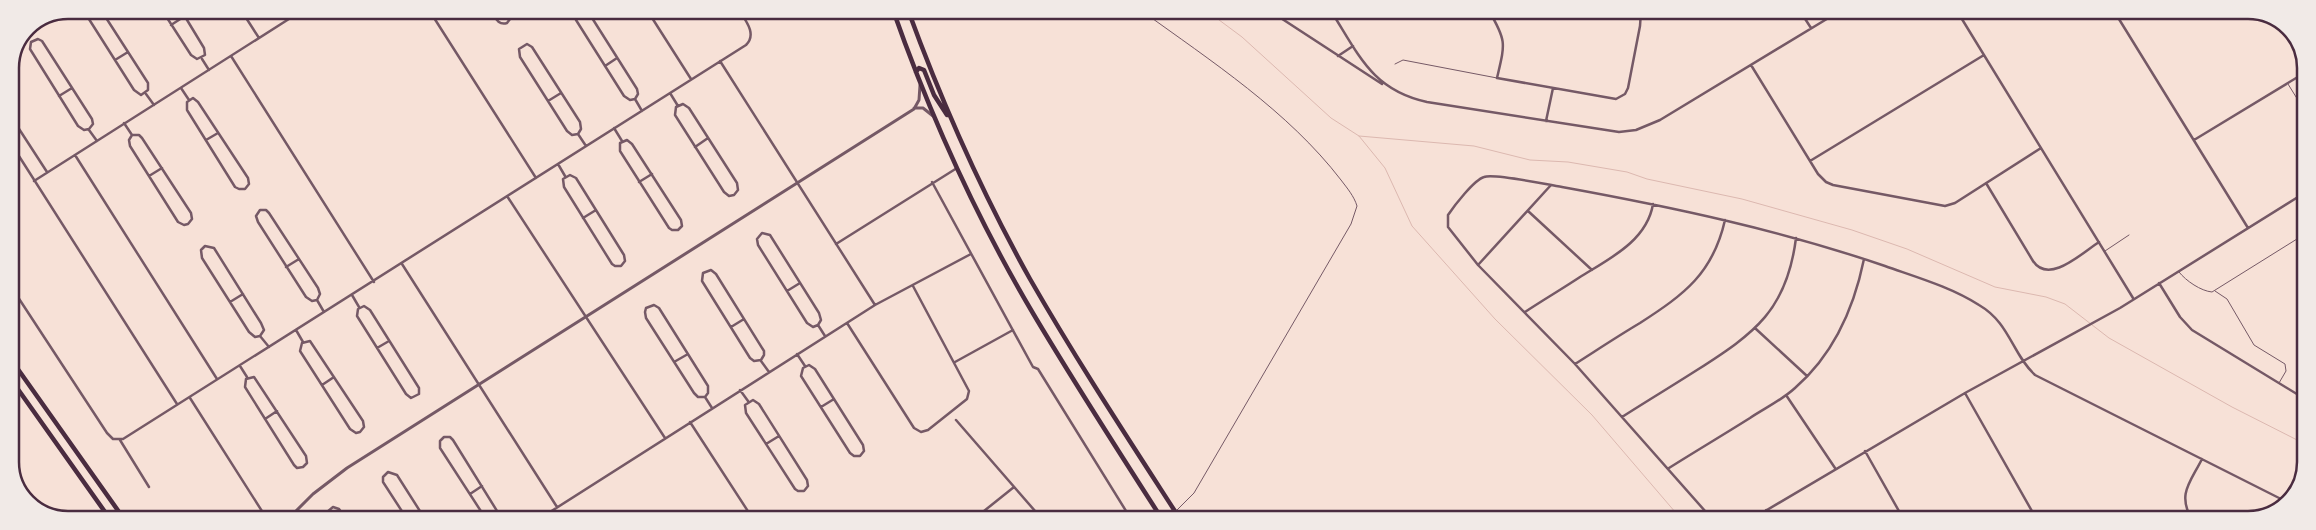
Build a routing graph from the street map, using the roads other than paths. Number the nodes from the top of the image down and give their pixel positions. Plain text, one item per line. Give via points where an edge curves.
1 (89, 19) edge
2 (107, 19) edge
3 (167, 19) edge
4 (180, 19) edge
5 (186, 19) edge
6 (247, 19) edge
7 (288, 19) edge
8 (436, 19) edge
9 (496, 19) edge
10 (510, 19) edge
11 (576, 19) edge
12 (593, 19) edge
13 (654, 19) edge
14 (743, 19) edge
15 (896, 19) edge
16 (912, 19) edge
17 (1153, 19) edge
18 (1282, 19) edge
19 (1336, 19) edge
20 (1494, 19) edge
21 (1640, 19) edge
22 (1805, 19) edge
23 (1826, 19) edge
24 (1962, 19) edge
25 (2119, 19) edge
26 (171, 25) junction
27 (1811, 28) junction
28 (259, 38) junction
29 (1353, 46) junction
30 (128, 52) junction
31 (1984, 55) junction
32 (231, 56) junction
33 (1338, 56) junction
34 (202, 58) junction
35 (617, 58) junction
36 (115, 60) junction
37 (720, 62) junction
38 (1395, 64) dead end
39 (1751, 65) junction
40 (605, 66) junction
41 (209, 70) junction
42 (916, 72) junction
43 (918, 78) junction
44 (1498, 78) junction
45 (2297, 78) edge
46 (691, 80) junction
47 (2288, 84) junction
48 (1386, 85) junction
49 (72, 88) junction
50 (181, 88) junction
51 (1553, 88) junction
52 (561, 93) junction
53 (670, 93) junction
54 (145, 94) junction
55 (59, 96) junction
56 (2297, 98) edge
57 (634, 99) junction
58 (189, 100) junction
59 (548, 102) junction
60 (154, 105) junction
61 (678, 106) junction
62 (914, 109) junction
63 (642, 110) junction
64 (936, 120) junction
65 (952, 120) junction
66 (1546, 122) junction
67 (124, 123) junction
68 (614, 128) junction
69 (19, 129) edge
70 (89, 129) junction
71 (218, 133) junction
72 (578, 134) junction
73 (132, 135) junction
74 (708, 138) junction
75 (206, 140) junction
76 (2194, 140) junction
77 (97, 141) junction
78 (622, 141) junction
79 (586, 146) junction
80 (695, 147) junction
81 (2042, 148) junction
82 (75, 155) junction
83 (19, 157) edge
84 (1810, 161) junction
85 (558, 164) junction
86 (162, 168) junction
87 (957, 168) junction
88 (47, 172) junction
89 (652, 174) junction
90 (149, 176) junction
91 (566, 176) junction
92 (536, 178) junction
93 (34, 181) junction
94 (639, 182) junction
95 (932, 182) junction
96 (1986, 183) junction
97 (798, 184) junction
98 (1551, 185) junction
99 (507, 196) junction
100 (2297, 198) edge
101 (1653, 204) junction
102 (596, 210) junction
103 (1528, 211) junction
104 (583, 218) junction
105 (1726, 220) junction
106 (2248, 228) junction
107 (2129, 235) dead end
108 (1796, 238) junction
109 (2297, 239) edge
110 (2099, 242) junction
111 (836, 244) junction
112 (2105, 250) junction
113 (972, 254) junction
114 (299, 259) junction
115 (1864, 259) junction
116 (402, 264) junction
117 (1478, 265) junction
118 (286, 267) junction
119 (1592, 270) junction
120 (2179, 272) junction
121 (374, 282) junction
122 (800, 283) junction
123 (2159, 283) junction
124 (913, 286) junction
125 (787, 291) junction
126 (2215, 291) junction
127 (243, 294) junction
128 (352, 295) junction
129 (2133, 298) junction
130 (19, 300) edge
131 (317, 300) junction
132 (230, 302) junction
133 (875, 305) junction
134 (360, 308) junction
135 (324, 312) junction
136 (1525, 312) junction
137 (585, 318) junction
138 (744, 319) junction
139 (846, 323) junction
140 (818, 325) junction
141 (731, 327) junction
142 (1756, 328) junction
143 (296, 330) junction
144 (1013, 330) junction
145 (260, 336) junction
146 (825, 336) junction
147 (389, 341) junction
148 (303, 342) junction
149 (269, 347) junction
150 (377, 348) junction
151 (688, 354) junction
152 (797, 354) junction
153 (761, 360) junction
154 (2025, 361) junction
155 (674, 362) junction
156 (954, 362) junction
157 (1575, 364) junction
158 (240, 366) junction
159 (805, 366) junction
160 (19, 371) edge
161 (768, 372) junction
162 (1807, 376) junction
163 (334, 377) junction
164 (247, 378) junction
165 (218, 380) junction
166 (2279, 384) junction
167 (322, 385) junction
168 (479, 385) junction
169 (740, 390) junction
170 (19, 391) edge
171 (1966, 393) junction
172 (2297, 394) edge
173 (1786, 395) junction
174 (705, 396) junction
175 (190, 397) junction
176 (834, 399) junction
177 (748, 402) junction
178 (178, 405) junction
179 (821, 407) junction
180 (712, 408) junction
181 (277, 411) junction
182 (1622, 417) junction
183 (265, 419) junction
184 (956, 420) dead end
185 (690, 422) junction
186 (779, 436) junction
187 (665, 438) junction
188 (120, 440) junction
189 (766, 444) junction
190 (1865, 451) junction
191 (2202, 459) junction
192 (1669, 468) junction
193 (1835, 468) junction
194 (482, 486) junction
195 (1014, 487) junction
196 (149, 488) dead end
197 (470, 494) junction
198 (2281, 498) edge
199 (557, 507) junction
200 (1766, 510) edge
201 (104, 511) edge
202 (118, 511) edge
203 (262, 511) edge
204 (296, 511) edge
205 (328, 511) edge
206 (340, 511) edge
207 (401, 511) edge
208 (420, 511) edge
209 (481, 511) edge
210 (497, 511) edge
211 (551, 511) edge
212 (748, 511) edge
213 (984, 511) edge
214 (1035, 511) edge
215 (1126, 511) edge
216 (1157, 511) edge
217 (1174, 511) edge
218 (1176, 511) edge
219 (1705, 511) edge
220 (1899, 511) edge
221 (2032, 511) edge
222 (2187, 511) edge

1 - 36 street
2 - 30 street
3 - 26 street
4 - 26 street
5 - 34 street via 205,50
6 - 28 street
7 - 28 street
8 - 92 street
9 - 10 street via 503,24
11 - 40 street
12 - 35 street
13 - 46 street
14 - 37 street via 751,39
15 - 42 main road
16 - 65 main road
17 - 218 lane via 1258,98 1294,130 1325,160 1357,206 1351,224 1194,493
18 - 33 street
19 - 29 street
20 - 44 street via 1504,42
21 - 51 street via 1628,88 1622,97 1613,99
22 - 27 street
23 - 27 street
24 - 31 street
25 - 76 street
26 - 34 street via 191,55 197,60
27 - 39 street
28 - 32 street
29 - 33 street
29 - 48 street via 1370,71
30 - 36 street
30 - 54 street via 148,83
31 - 81 street
31 - 84 street
32 - 41 street
32 - 121 street
33 - 48 street
34 - 41 street
35 - 40 street
35 - 57 street via 637,89
36 - 54 street via 134,90 140,95
37 - 46 street
37 - 97 street
38 - 44 lane via 1404,60
39 - 66 street via 1660,120 1636,130 1610,132
39 - 84 street
40 - 57 street via 626,98
41 - 50 street
42 - 43 main road
42 - 65 main road via 919,68 924,70 938,102
43 - 62 street via 920,92
43 - 64 main road
44 - 51 street
45 - 47 street
46 - 53 street
47 - 56 lane
47 - 76 street
48 - 66 street via 1417,100
49 - 55 street
49 - 55 street via 42,41 34,40 30,49
49 - 70 street via 93,121
50 - 58 street
50 - 60 street
51 - 66 street
52 - 59 street
52 - 59 street via 532,47 522,46 519,55
52 - 72 street via 581,124
53 - 61 street
53 - 63 street
54 - 60 street
55 - 70 street via 80,128
57 - 63 street
58 - 71 street via 193,98 198,102
58 - 75 street via 187,110
59 - 72 street via 568,133
60 - 67 street
61 - 74 street via 687,106
61 - 80 street via 675,115
62 - 64 street via 926,110
62 - 97 street
63 - 68 street
64 - 87 main road
65 - 217 main road via 1029,277
67 - 73 street
67 - 77 street
68 - 78 street
68 - 79 street
69 - 88 street
70 - 77 street
71 - 75 street
71 - 75 street via 249,180 245,189 235,186
72 - 79 street
73 - 86 street via 141,136
73 - 90 street via 130,144
74 - 80 street
74 - 80 street via 738,185 734,195 724,192
76 - 106 street
77 - 82 street
78 - 89 street via 631,142
78 - 94 street via 619,149
79 - 85 street
81 - 96 street
81 - 110 street
82 - 88 street
82 - 165 street
83 - 93 street
84 - 96 street via 1830,184 1937,206 1952,204
85 - 91 street
85 - 92 street
86 - 90 street
86 - 90 street via 192,215 188,224 178,222
87 - 95 street
87 - 216 main road via 1033,314
88 - 93 street
89 - 94 street
89 - 94 street via 682,221 678,230 669,228
91 - 102 street via 574,177
91 - 104 street via 563,185
92 - 99 street
93 - 178 street
95 - 111 street
95 - 113 street
96 - 110 street via 2033,261 2042,269 2058,268
97 - 111 street
97 - 137 street
98 - 101 street
98 - 103 street
98 - 117 street via 1488,176 1476,182 1446,219 1448,227
99 - 116 street
99 - 137 street
100 - 106 street
101 - 105 street
101 - 119 street via 1637,237
102 - 104 street
102 - 104 street via 625,257 621,266 612,264
103 - 117 street
103 - 119 street
105 - 108 street
105 - 157 street via 1710,262 1692,286
106 - 120 street
107 - 112 lane
108 - 115 street
108 - 142 street via 1792,265 1780,296
109 - 126 lane
110 - 112 street
111 - 133 street
112 - 129 street
113 - 124 street
113 - 144 street
114 - 118 street
114 - 118 street via 269,213 260,210 256,214 257,220
114 - 131 street via 320,292
115 - 154 street via 1932,283 1980,305 2005,328
115 - 162 street via 1853,302 1844,322
116 - 121 street
116 - 168 street
117 - 136 street
118 - 131 street via 306,297
119 - 136 street
120 - 123 street
120 - 126 lane via 2207,291
121 - 128 street
122 - 125 street
122 - 125 street via 770,235 760,234 757,244
122 - 140 street via 820,315
123 - 129 street
123 - 166 street via 2192,330
124 - 133 street
124 - 156 street
125 - 140 street via 808,324
126 - 166 lane via 2227,299 2254,345 2285,364 2286,371
127 - 132 street
127 - 132 street via 214,248 205,246 201,256
127 - 145 street via 264,328
128 - 134 street
128 - 135 street
129 - 154 street
130 - 188 street via 107,434
131 - 135 street
132 - 145 street via 251,334
133 - 139 street
134 - 147 street via 368,308
134 - 150 street via 357,316
135 - 143 street
136 - 157 street
137 - 168 street
137 - 187 street
138 - 141 street
138 - 141 street via 715,272 705,271 702,281
138 - 153 street via 764,350
139 - 146 street
139 - 156 street via 918,431 928,430 968,397 969,389
140 - 146 street
141 - 153 street via 752,360
142 - 162 street
142 - 182 street via 1737,344
143 - 148 street
143 - 149 street
144 - 156 street
144 - 215 street via 1033,367 1038,369
145 - 149 street
146 - 152 street
147 - 150 street
147 - 150 street via 419,388 416,397 408,396
148 - 163 street via 313,344
148 - 167 street via 300,351
149 - 158 street
151 - 155 street
151 - 155 street via 659,308 654,305 648,307 645,316
151 - 174 street via 708,386
152 - 159 street
152 - 161 street
153 - 161 street
154 - 171 street
154 - 191 street via 2041,378
155 - 174 street via 696,395 700,398
157 - 182 street
158 - 164 street
158 - 165 street
159 - 176 street via 814,367
159 - 179 street via 801,376
160 - 202 main road
161 - 169 street
162 - 173 street
163 - 167 street
163 - 167 street via 363,423 360,432 352,431
164 - 181 street via 256,378
164 - 183 street via 244,387
165 - 175 street
166 - 172 street
168 - 199 street
168 - 204 street via 343,471
169 - 177 street
169 - 180 street
170 - 201 main road
171 - 190 street
171 - 221 street
173 - 192 street
173 - 193 street
174 - 180 street
175 - 178 street
175 - 203 street
176 - 179 street
176 - 179 street via 863,444 862,455 856,457 850,453
177 - 186 street via 757,402
177 - 189 street via 745,411
178 - 188 street
180 - 185 street
181 - 183 street
181 - 183 street via 307,458 304,467 294,465
182 - 192 street
184 - 195 street
185 - 187 street
185 - 212 street
186 - 189 street
186 - 189 street via 808,482 804,491 795,489
187 - 199 street
188 - 196 street
190 - 193 street
190 - 220 street
191 - 198 street
191 - 222 street via 2184,499
192 - 219 street
193 - 200 street
194 - 197 street
194 - 197 street via 453,440 448,436 442,438 440,448
194 - 210 street
195 - 213 street
195 - 214 street
197 - 209 street
199 - 211 street
205 - 206 street via 335,507
207 - 208 street via 383,482 388,472 397,475

